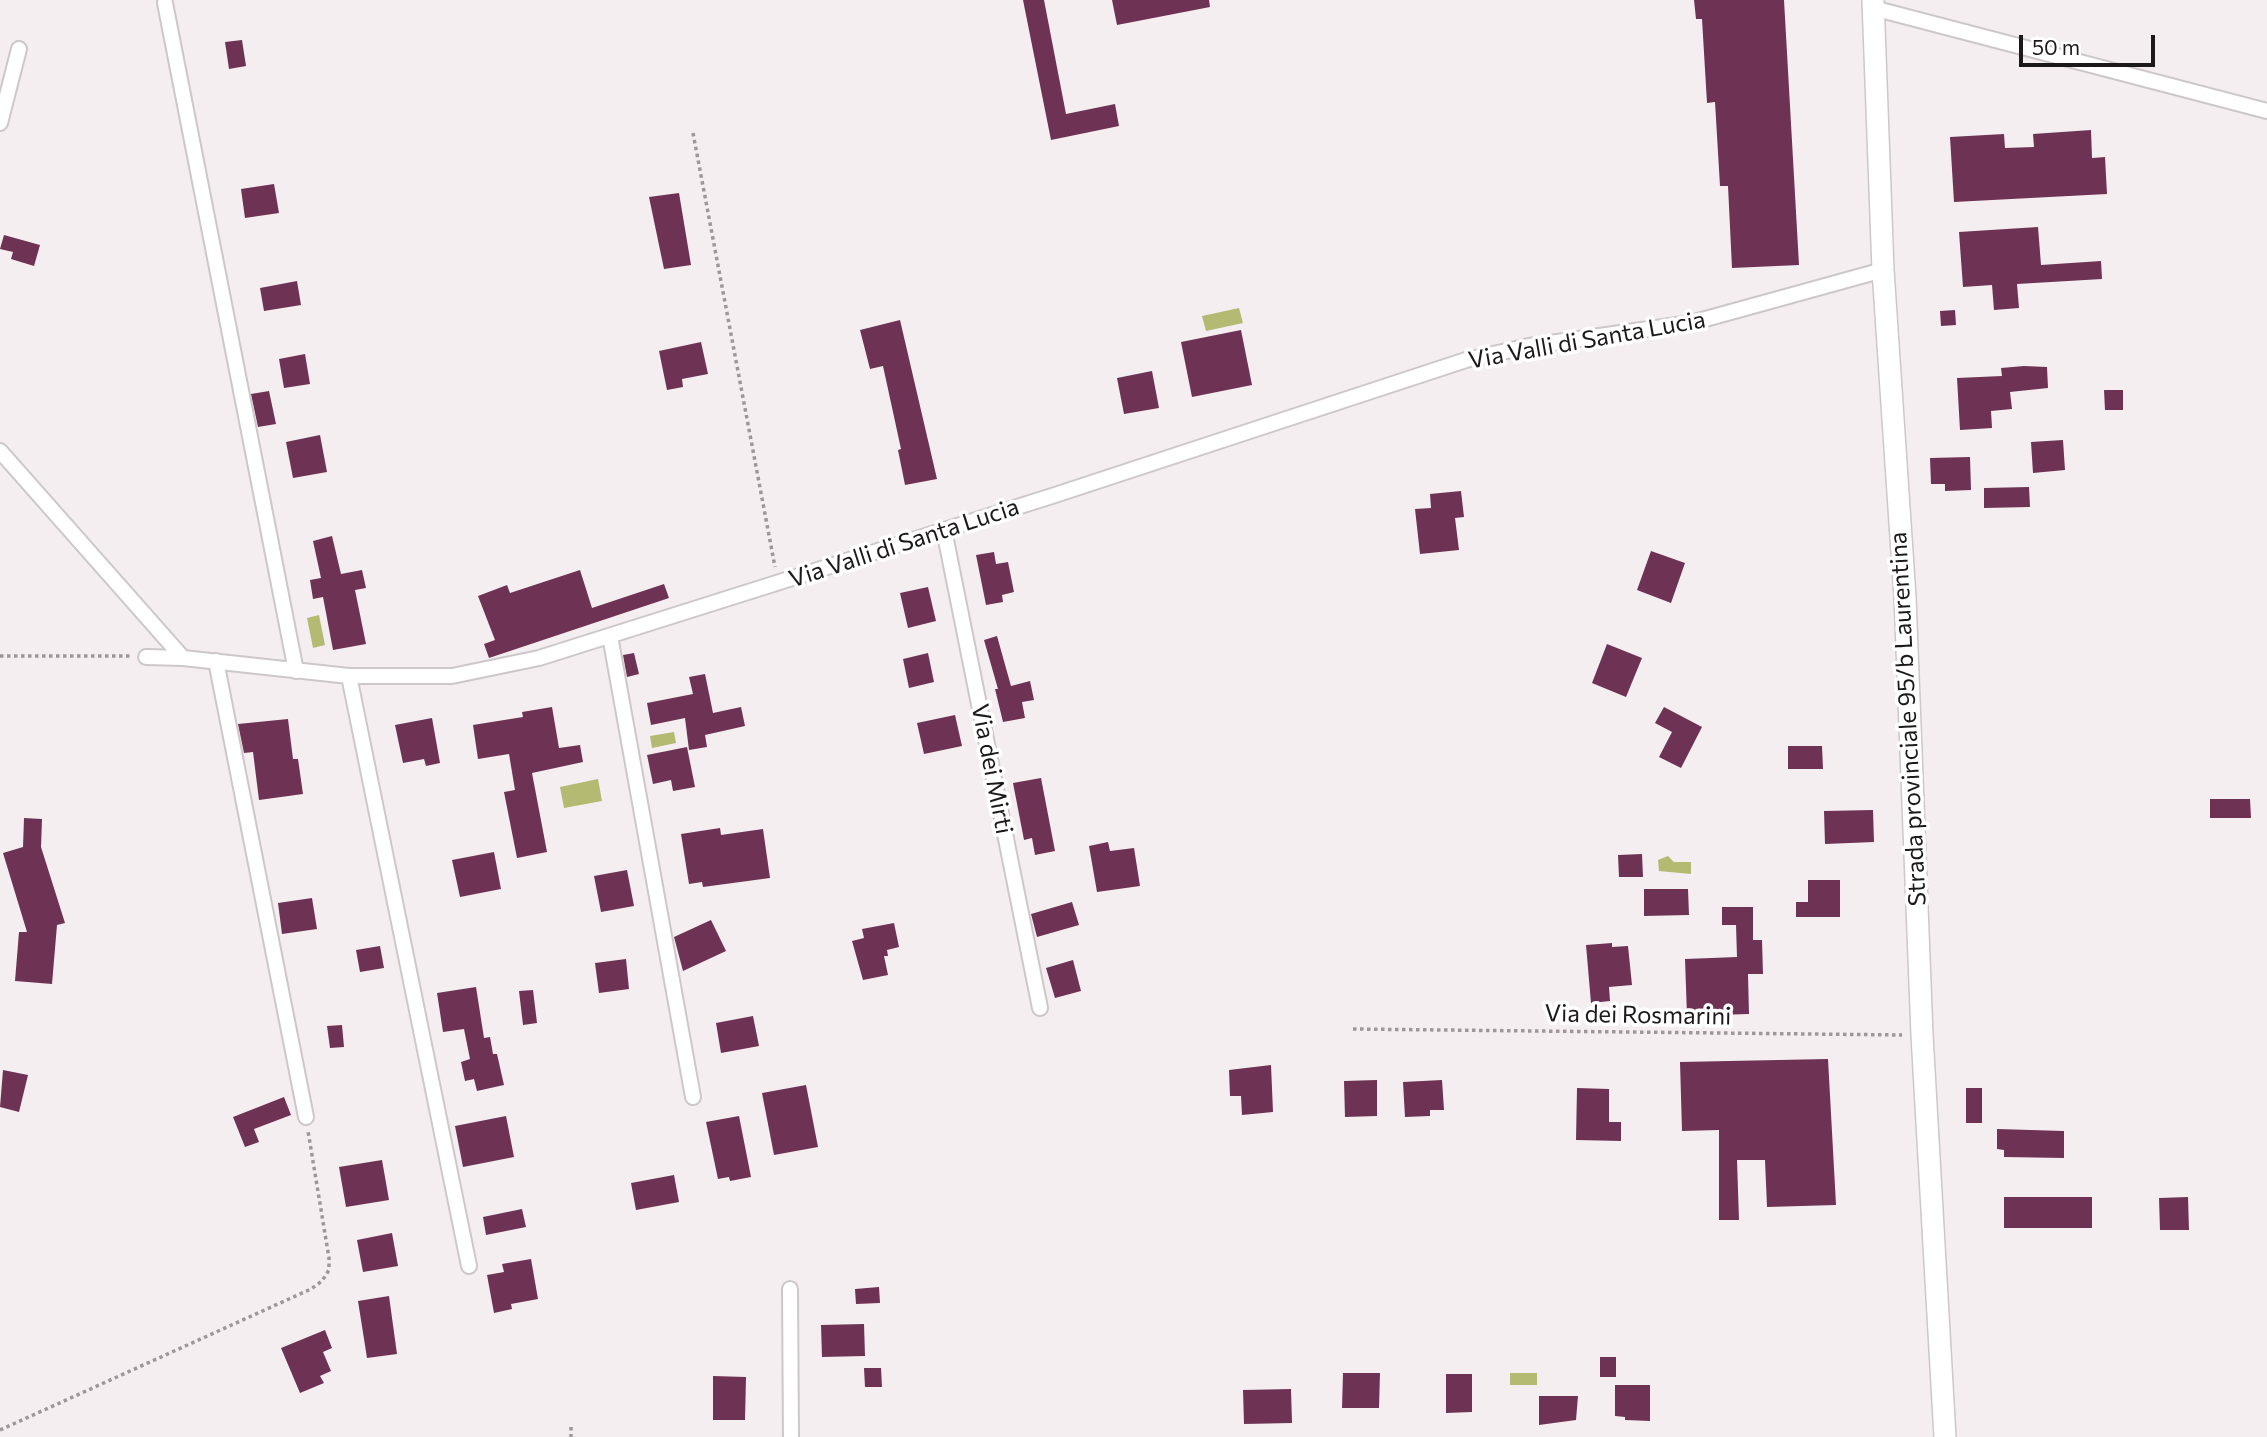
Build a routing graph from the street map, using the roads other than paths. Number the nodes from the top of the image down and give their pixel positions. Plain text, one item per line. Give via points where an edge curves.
1 (165, 3) dead end
2 (1873, 4) edge
3 (19, 50) dead end
4 (2267, 111) edge
5 (0, 123) edge
6 (1883, 270) junction
7 (0, 450) edge
8 (944, 530) junction
9 (610, 636) junction
10 (146, 657) road end
11 (183, 658) junction
12 (216, 661) junction
13 (296, 671) junction
14 (349, 676) junction
15 (1040, 1008) dead end
16 (693, 1097) dead end
17 (306, 1117) road end
18 (470, 1266) dead end
19 (790, 1289) dead end
20 (791, 1437) edge
21 (1945, 1437) edge

1 - 13 street
2 - 4 street
2 - 6 main road, Strada provinciale 95/b Laurentina
3 - 5 street
6 - 8 street, Via Valli di Santa Lucia via 1691,323 1475,357
6 - 21 main road, Strada provinciale 95/b Laurentina via 1905,597 1922,1035
7 - 11 street
8 - 9 street, Via Valli di Santa Lucia
8 - 15 street, Via dei Mirti
9 - 14 street, Via Valli di Santa Lucia via 475,673
9 - 16 street
10 - 11 street, Via Valli di Santa Lucia
11 - 12 street, Via Valli di Santa Lucia
12 - 13 street, Via Valli di Santa Lucia
12 - 17 street
13 - 14 street, Via Valli di Santa Lucia
14 - 18 street
19 - 20 street

